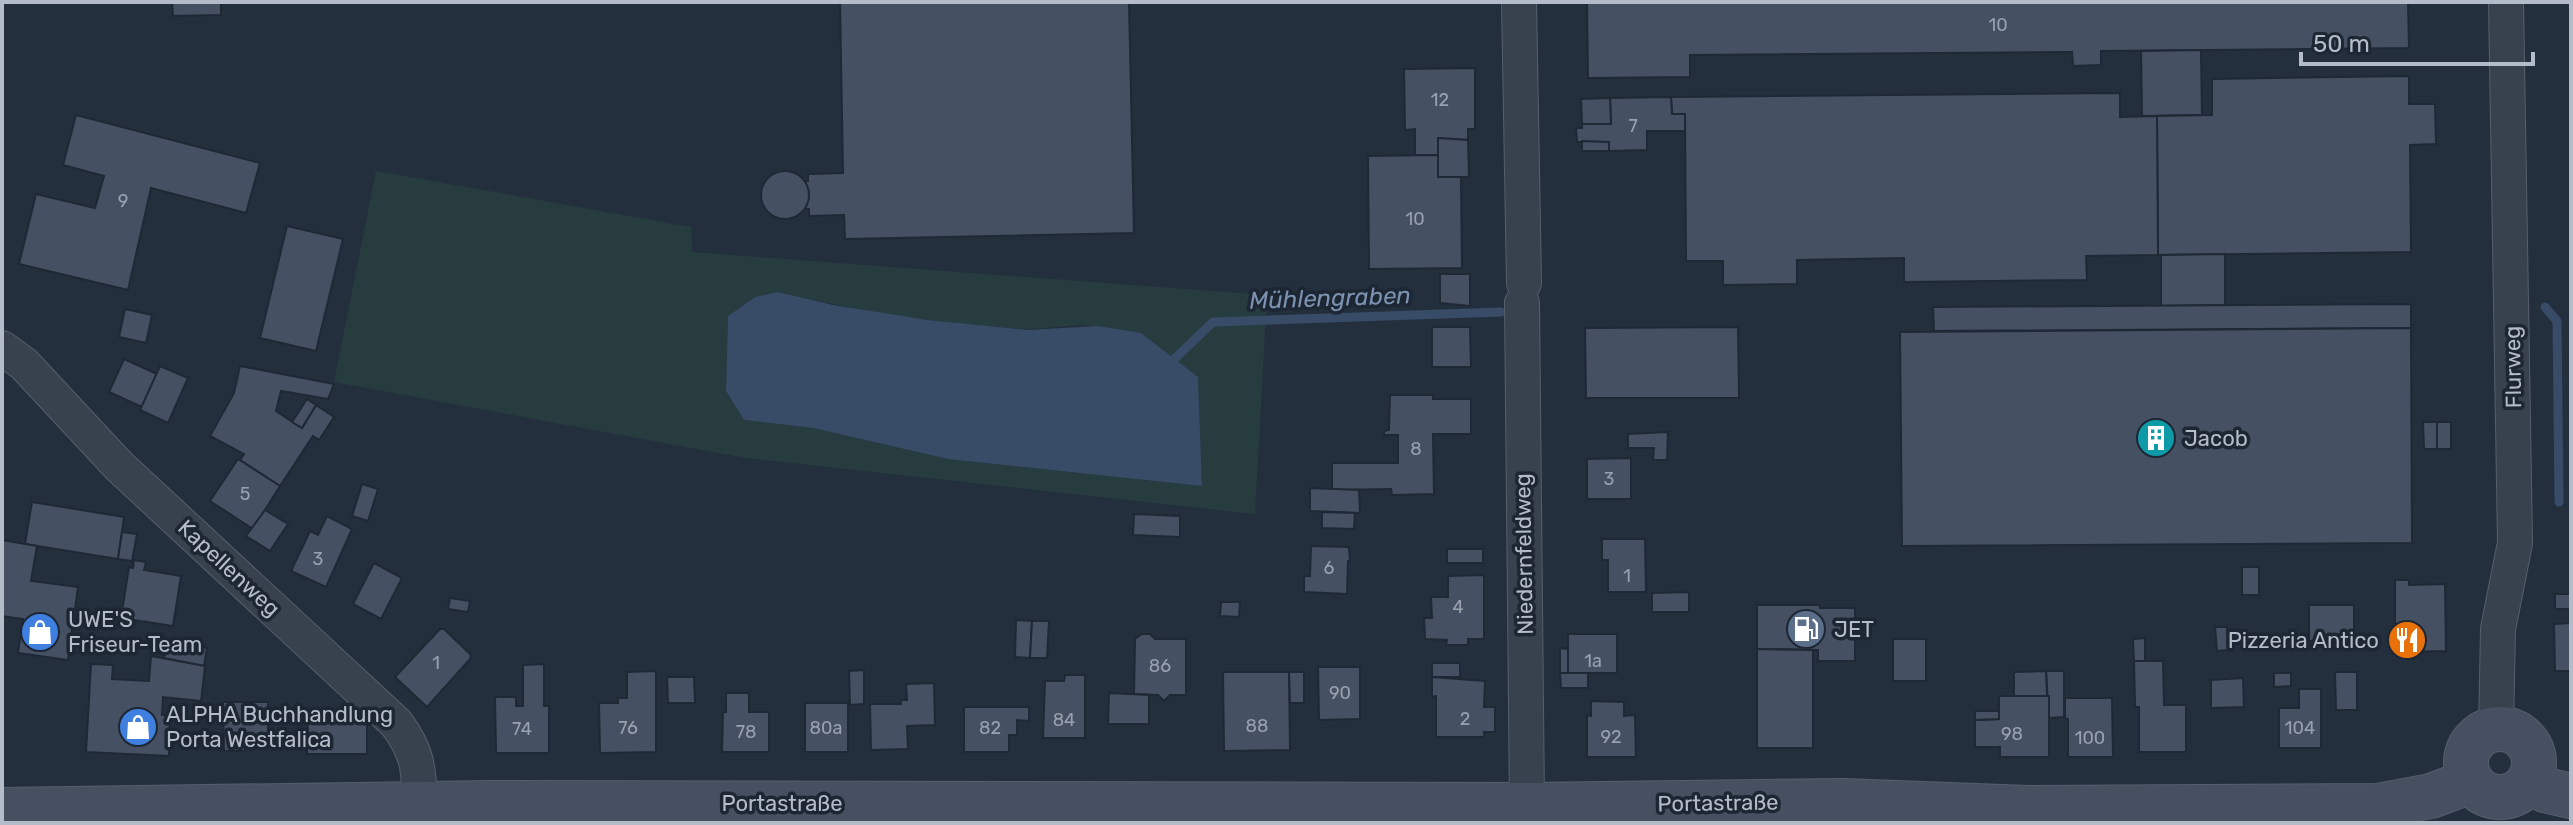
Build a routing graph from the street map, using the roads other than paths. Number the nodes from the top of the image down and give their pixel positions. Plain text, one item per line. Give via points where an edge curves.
1 (1519, 2) edge
2 (2506, 2) edge
3 (2, 348) edge
4 (2496, 730) junction
5 (2471, 781) junction
6 (2529, 781) junction
7 (2571, 796) edge
8 (420, 805) junction
9 (1527, 805) junction
10 (2, 810) edge
11 (501, 813) edge

1 - 9 street, Niedernfeldweg
2 - 4 street, Flurweg via 2515,543 2498,629
3 - 8 street, Kapellenweg via 24,364 119,466 396,723 419,765
4 - 5 main road via 2469,748
4 - 6 main road via 2516,733 2530,748 2534,768
5 - 6 main road via 2496,797 2517,793
5 - 9 main road, Portastraße via 2431,796 2377,806 2028,808 1843,801
6 - 7 main road
8 - 10 main road, Portastraße
8 - 11 main road, Portastraße
9 - 11 main road, Portastraße

